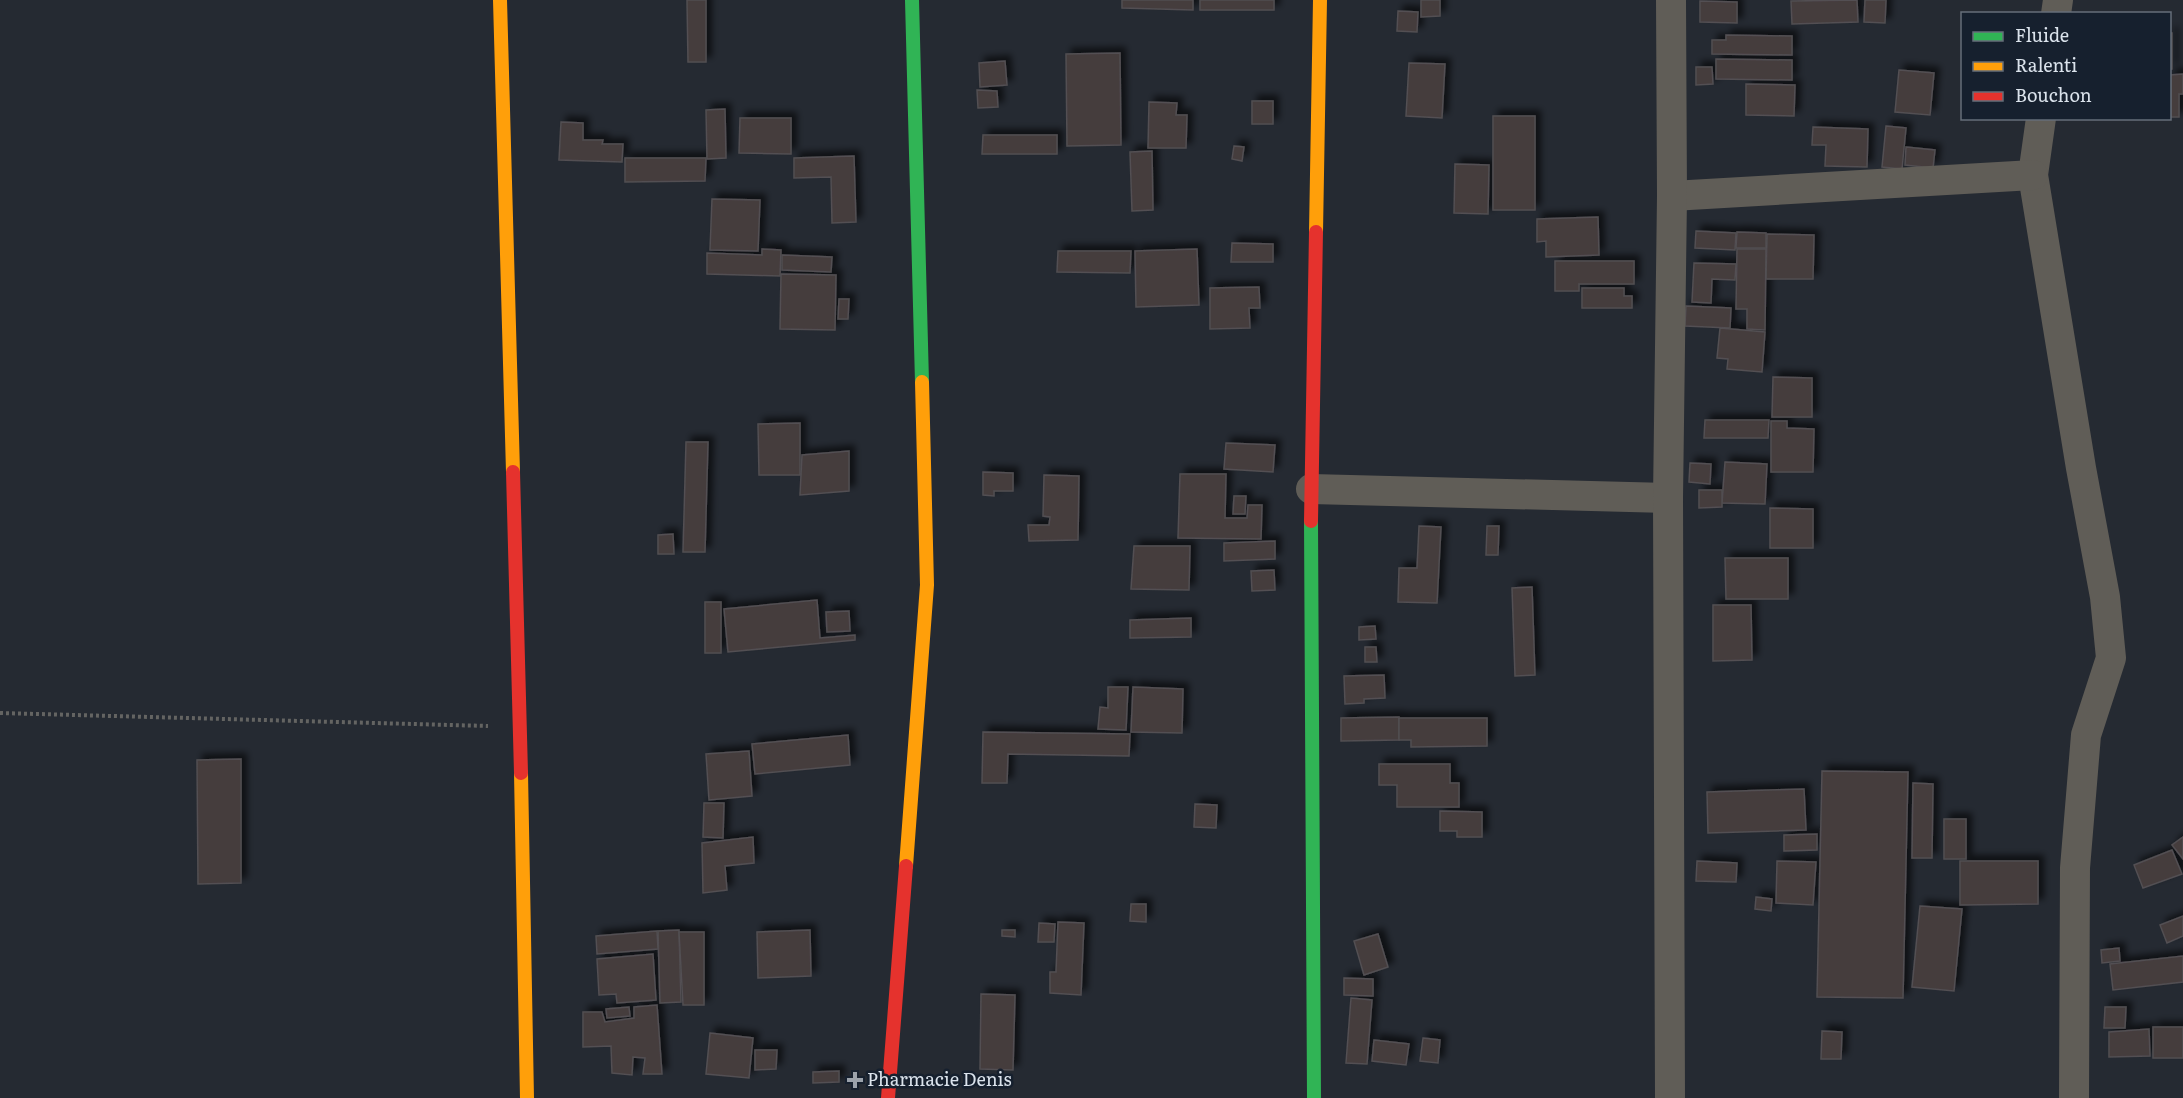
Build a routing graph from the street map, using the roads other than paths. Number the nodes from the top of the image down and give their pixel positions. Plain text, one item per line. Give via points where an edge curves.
1 (501, 0) edge
2 (912, 0) edge
3 (1320, 0) edge
4 (1671, 0) edge
5 (2041, 120) edge
6 (2033, 175) junction
7 (1672, 196) junction
8 (1311, 489) junction
9 (1668, 498) junction
10 (527, 1098) edge
11 (888, 1098) edge
12 (1314, 1098) edge
13 (1670, 1098) edge
14 (2074, 1098) edge

1 - 10 street
2 - 11 street via 927,585
3 - 8 street
4 - 7 street
5 - 6 street
6 - 7 street
6 - 14 street via 2105,597 2111,658 2086,735 2075,868
7 - 9 street
8 - 9 street
8 - 12 street
9 - 13 street

